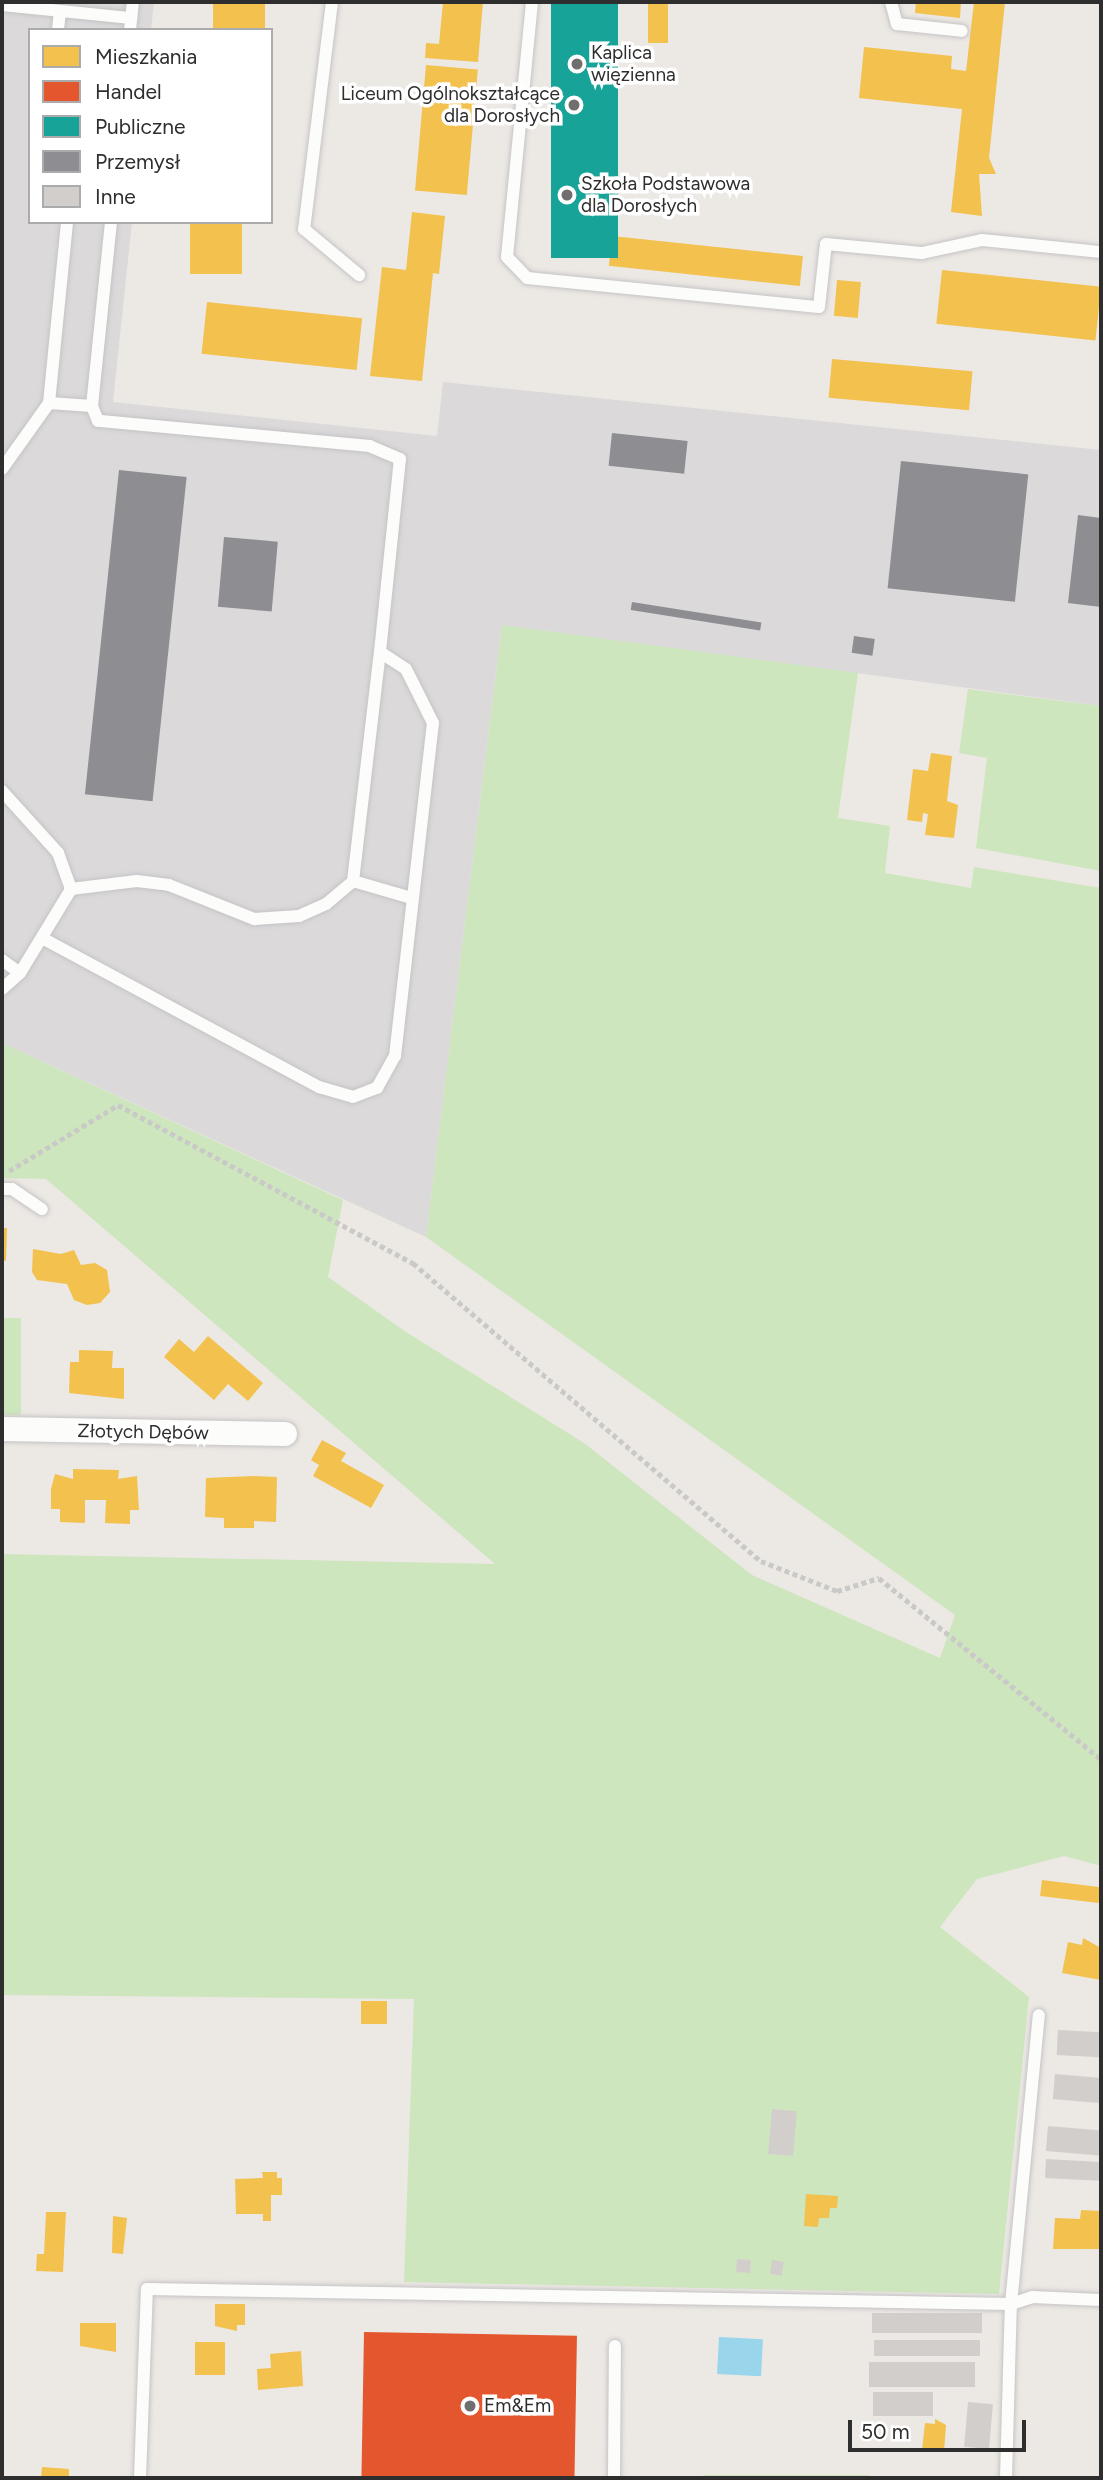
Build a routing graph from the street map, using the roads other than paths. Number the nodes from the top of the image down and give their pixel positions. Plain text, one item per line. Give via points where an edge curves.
1 (133, 2) edge
2 (332, 2) edge
3 (532, 2) edge
4 (891, 2) edge
5 (2, 5) edge
6 (60, 11) junction
7 (130, 24) edge
8 (58, 28) edge
9 (962, 31) dead end
10 (67, 224) edge
11 (111, 224) edge
12 (1101, 252) edge
13 (359, 275) dead end
14 (49, 402) junction
15 (92, 406) junction
16 (2, 469) edge
17 (380, 652) junction
18 (2, 792) edge
19 (353, 881) junction
20 (71, 889) junction
21 (411, 898) junction
22 (42, 938) junction
23 (2, 960) edge
24 (20, 973) junction
25 (2, 989) edge
26 (2, 1189) edge
27 (42, 1209) dead end
28 (2, 1429) edge
29 (285, 1434) dead end
30 (1040, 2015) dead end
31 (1101, 2300) edge
32 (1011, 2304) junction
33 (615, 2346) dead end
34 (140, 2478) edge
35 (614, 2478) edge
36 (1006, 2478) edge

1 - 7 lane
2 - 13 lane via 304,229
3 - 12 lane via 507,257 527,278 819,307 826,244 922,253 982,240
4 - 9 lane via 897,24
5 - 6 lane
6 - 7 lane
6 - 8 lane
10 - 14 lane
11 - 15 lane
14 - 15 lane
14 - 16 lane
15 - 17 lane via 98,421 370,446 400,459
17 - 19 lane
17 - 21 lane via 406,669 433,723
18 - 20 lane via 58,853
19 - 20 lane via 326,904 278,920 254,919 169,885 137,881
19 - 21 lane
20 - 22 lane
21 - 22 lane via 396,1056 377,1088 354,1097 319,1087
22 - 24 lane
23 - 24 lane
24 - 25 lane
26 - 27 lane via 12,1189
28 - 29 street, Złotych Dębów
30 - 32 lane
31 - 32 lane via 1032,2297
32 - 34 lane via 147,2289
32 - 36 lane
33 - 35 lane

